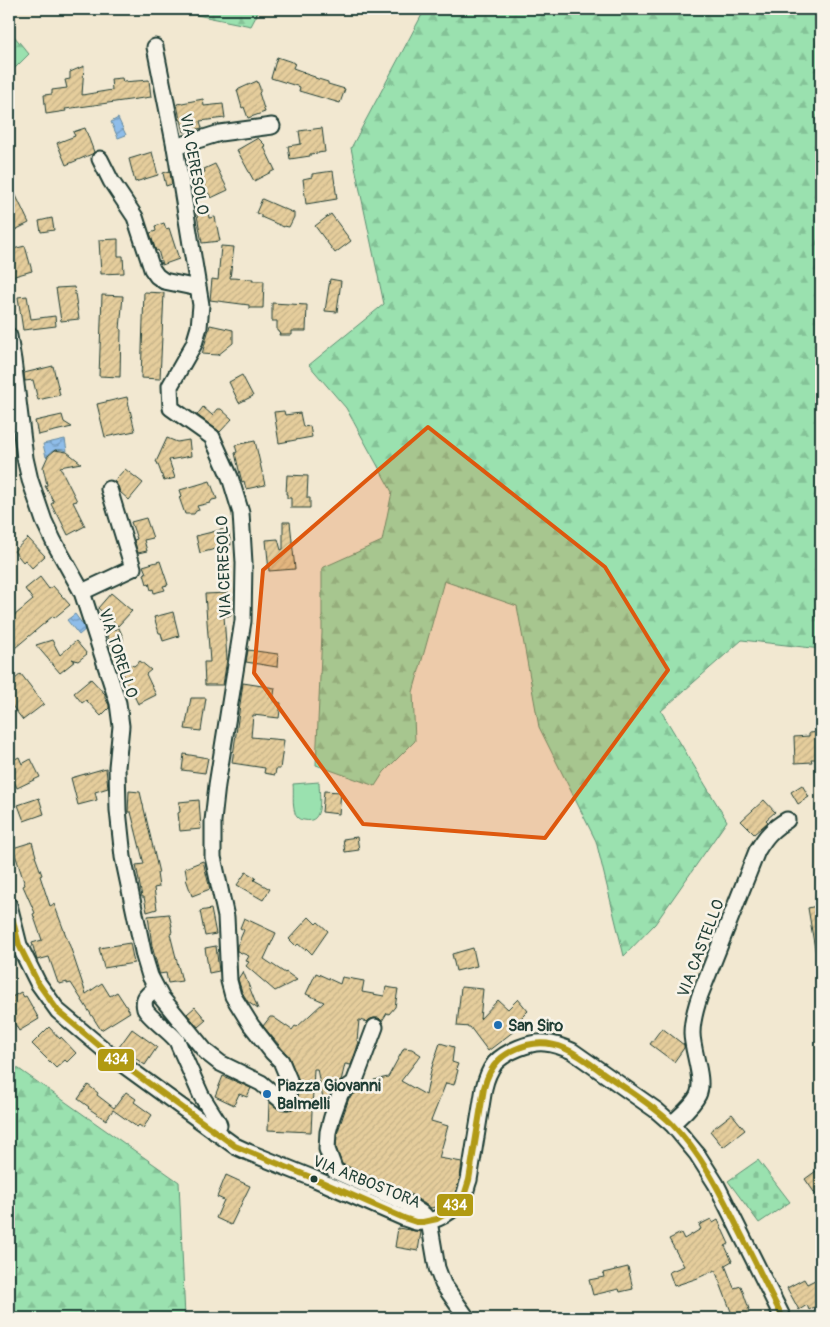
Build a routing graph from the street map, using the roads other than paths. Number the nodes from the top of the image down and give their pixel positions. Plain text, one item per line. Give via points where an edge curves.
1 (155, 47) dead end
2 (272, 126) dead end
3 (175, 147) junction
4 (100, 159) dead end
5 (198, 288) junction
6 (9, 336) edge
7 (109, 490) dead end
8 (82, 592) junction
9 (787, 820) dead end
10 (9, 905) edge
11 (156, 989) junction
12 (375, 1026) dead end
13 (288, 1101) joint
14 (672, 1124) junction
15 (215, 1132) junction
16 (428, 1221) junction
17 (467, 1318) edge
18 (784, 1318) edge

1 - 3 street, VIA CERESOLO
2 - 3 street via 220,133
3 - 5 street, VIA CERESOLO
4 - 5 street via 110,181 135,217 157,276 164,281
5 - 13 street, VIA CERESOLO via 202,305 198,327 194,344 170,386 171,408 212,437 230,477 241,513 244,563 243,621 217,785 213,857 226,917 229,981 233,996 251,1025 281,1061 289,1080
6 - 8 street, VIA TORELLO via 30,480 54,542
7 - 8 street via 133,568
8 - 11 street, VIA TORELLO via 119,710 118,810 123,857 144,956
9 - 14 street, VIA CASTELLO via 775,827 757,851 700,995 692,1033 699,1093
10 - 15 street, VIA ARBOSTORA via 19,945 38,983 58,1011 114,1058
11 - 13 street, VIA TORELLO via 206,1052 220,1063 256,1080 281,1100
11 - 15 street via 147,995 145,1008 177,1041 201,1096 218,1122
12 - 16 street via 354,1083 341,1092 328,1132 327,1149 335,1171 406,1204
14 - 16 street, VIA ARBOSTORA via 572,1051 544,1042 522,1047 496,1062 488,1074 465,1194 448,1212
14 - 18 street, VIA ARBOSTORA via 698,1154 716,1184
15 - 16 street, VIA ARBOSTORA via 248,1152 404,1218
16 - 17 street via 443,1284

